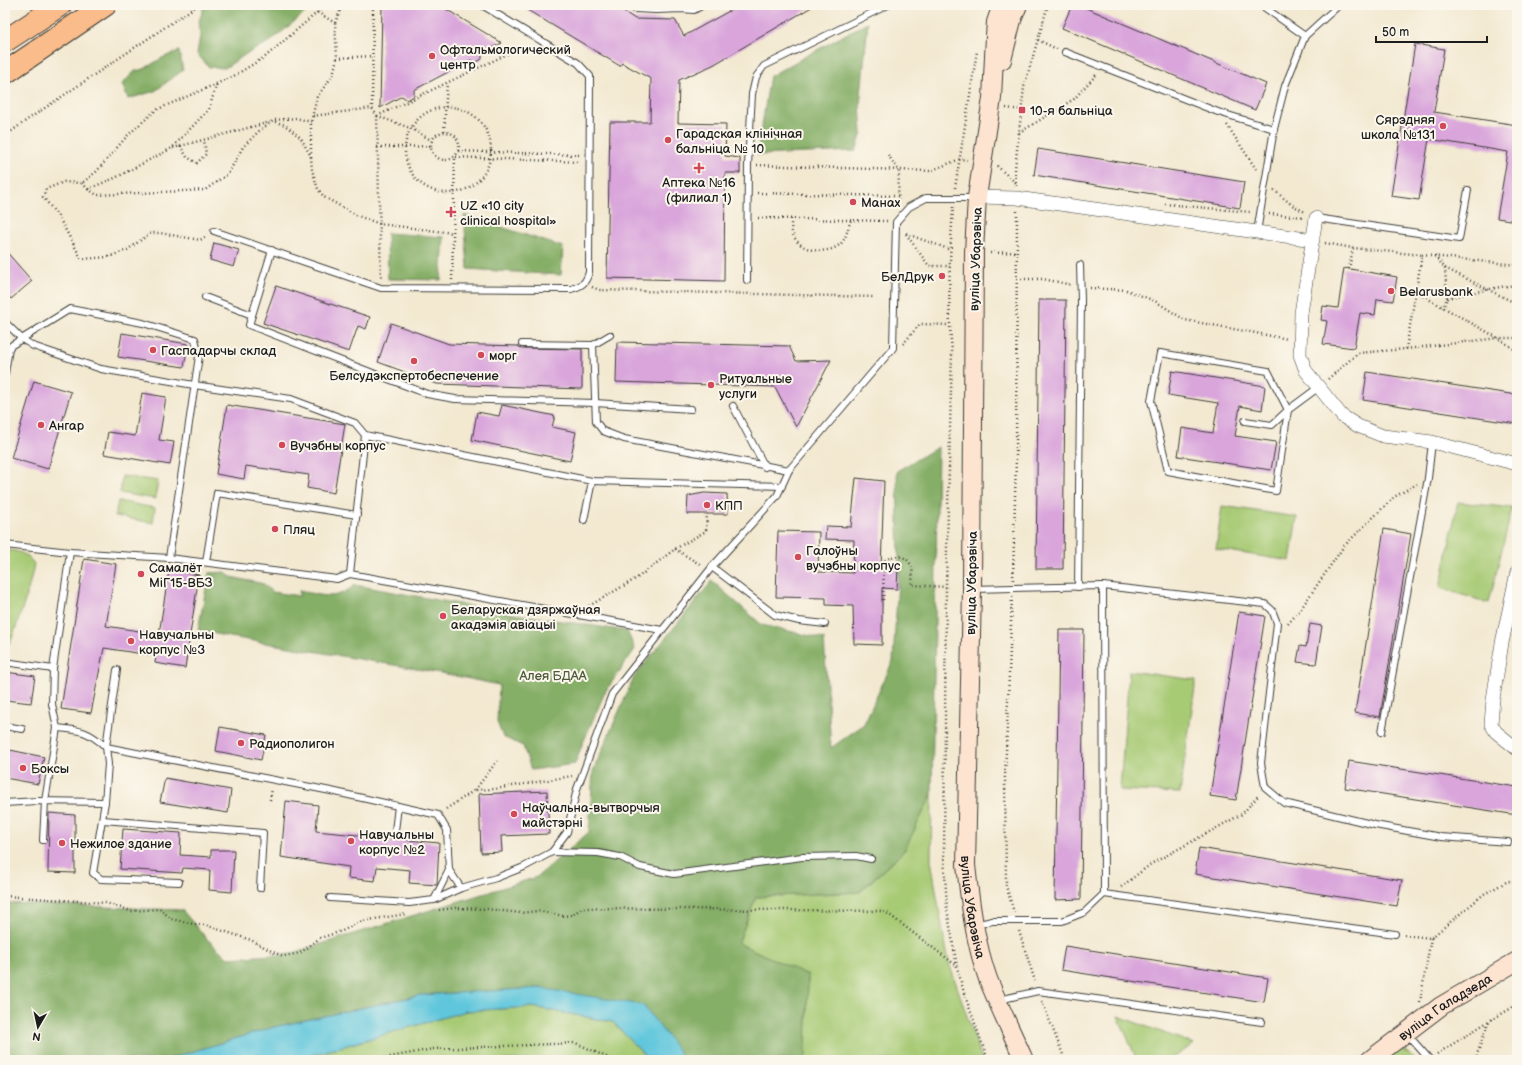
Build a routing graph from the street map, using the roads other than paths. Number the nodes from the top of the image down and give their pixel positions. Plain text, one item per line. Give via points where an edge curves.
1 (60, 5) edge
2 (105, 5) edge
3 (482, 5) edge
4 (628, 5) edge
5 (703, 5) edge
6 (888, 5) edge
7 (1002, 5) edge
8 (1018, 5) edge
9 (1261, 5) edge
10 (1338, 5) edge
11 (9, 36) edge
12 (1305, 36) junction
13 (1065, 52) road end
14 (5, 73) edge
15 (992, 98) junction
16 (1274, 129) junction
17 (1468, 190) dead end
18 (977, 198) junction
19 (1316, 218) joint
20 (214, 231) road end
21 (1256, 232) junction
22 (1313, 240) junction
23 (272, 250) junction
24 (1080, 265) dead end
25 (747, 280) dead end
26 (205, 297) dead end
27 (252, 315) junction
28 (5, 322) edge
29 (610, 334) dead end
30 (22, 339) junction
31 (522, 344) dead end
32 (593, 345) junction
33 (7, 350) edge
34 (5, 373) edge
35 (194, 385) junction
36 (1319, 387) junction
37 (595, 403) junction
38 (733, 406) dead end
39 (691, 409) dead end
40 (1288, 410) junction
41 (1244, 421) dead end
42 (365, 435) junction
43 (1432, 442) junction
44 (1517, 464) edge
45 (765, 467) junction
46 (788, 470) junction
47 (592, 481) junction
48 (782, 486) junction
49 (357, 514) junction
50 (584, 520) dead end
51 (5, 545) edge
52 (70, 552) junction
53 (168, 558) junction
54 (206, 562) junction
55 (711, 569) junction
56 (1517, 572) edge
57 (350, 574) junction
58 (1078, 586) junction
59 (1103, 586) junction
60 (972, 590) junction
61 (826, 624) dead end
62 (662, 630) junction
63 (5, 662) edge
64 (53, 669) junction
65 (117, 670) dead end
66 (5, 726) edge
67 (57, 728) junction
68 (22, 729) dead end
69 (1382, 732) dead end
70 (106, 747) junction
71 (1517, 749) edge
72 (45, 801) junction
73 (105, 802) junction
74 (5, 803) edge
75 (398, 806) junction
76 (103, 820) junction
77 (395, 831) dead end
78 (43, 840) dead end
79 (1508, 842) dead end
80 (552, 852) junction
81 (871, 860) dead end
82 (449, 870) junction
83 (179, 882) dead end
84 (260, 888) dead end
85 (461, 888) junction
86 (1107, 894) junction
87 (330, 898) dead end
88 (434, 900) junction
89 (974, 925) junction
90 (1395, 934) road end
91 (1517, 961) edge
92 (997, 1000) junction
93 (1262, 1022) dead end
94 (1405, 1032) junction
95 (1371, 1058) edge
96 (1429, 1059) edge
97 (1024, 1060) edge

1 - 11 highway
2 - 14 highway
3 - 23 lane via 578,63 590,76 589,272 586,281 580,287 571,289 381,288
4 - 5 lane via 635,9 694,10
6 - 25 lane via 764,66 756,77 752,94 748,165
7 - 15 main road, вуліца Убарэвіча via 996,22
8 - 15 main road, вуліца Убарэвіча via 1008,33
9 - 12 lane
10 - 12 lane
12 - 16 lane via 1285,86
13 - 16 lane via 1218,112
15 - 18 main road, вуліца Убарэвіча
16 - 21 lane
17 - 19 lane via 1459,239
18 - 21 street via 1017,198
18 - 46 lane via 926,198 909,207 896,222 893,348
18 - 60 main road, вуліца Убарэвіча via 973,303
19 - 22 street
20 - 23 lane
21 - 22 street
22 - 36 street via 1301,313 1300,355 1306,371
23 - 27 lane
24 - 58 lane
26 - 27 lane
27 - 37 lane via 249,325 427,394 455,399
28 - 30 lane
29 - 32 lane
30 - 33 lane
30 - 35 lane via 33,346 101,369
30 - 35 lane via 70,309 143,323 195,339 199,356
31 - 32 lane
32 - 37 lane
33 - 34 lane
35 - 42 lane via 291,399 355,423
35 - 53 lane
36 - 40 lane
36 - 43 street via 1342,416 1358,426 1383,436
37 - 39 lane
37 - 45 lane via 596,422 602,431 624,439
38 - 45 lane
40 - 40 lane via 1268,371 1160,353 1150,401 1168,471 1276,490
40 - 41 lane via 1272,425
42 - 47 lane
42 - 49 lane
43 - 44 street
43 - 69 lane via 1428,478
45 - 46 lane
46 - 48 lane
47 - 48 lane
47 - 50 lane
48 - 55 lane via 760,516
49 - 54 lane via 217,493
49 - 57 lane
51 - 52 lane
52 - 53 lane
52 - 64 lane
53 - 54 lane
54 - 57 lane via 337,579
55 - 61 lane via 775,615 799,622
55 - 62 lane
56 - 71 street via 1502,643 1491,724 1496,732
57 - 62 lane
58 - 59 lane
58 - 60 lane
59 - 79 lane via 1265,604 1272,610 1277,623 1261,763 1265,787 1284,803 1375,826 1441,837
59 - 86 lane
60 - 89 main road, вуліца Убарэвіча via 966,865
62 - 80 lane via 612,694 577,789 567,832
63 - 64 lane
64 - 67 lane via 52,704
65 - 70 lane
66 - 68 lane
67 - 70 lane via 76,730 93,736
67 - 72 lane
70 - 73 lane via 108,764
70 - 75 lane
72 - 73 lane
72 - 74 lane
72 - 78 lane
73 - 76 lane
75 - 77 lane
75 - 82 lane via 438,815 447,830
76 - 83 lane via 93,873 101,878
76 - 84 lane via 263,832
80 - 81 lane via 598,853 620,857 640,867 674,874 802,857 856,856
80 - 85 lane via 524,867
82 - 85 lane
82 - 88 lane
85 - 88 lane
86 - 89 lane via 1085,912 1062,921 992,921
86 - 90 lane
87 - 88 lane via 408,902
89 - 92 main road, вуліца Убарэвіча via 988,978
91 - 94 main road, вуліца Галадзеда via 1441,1006
92 - 93 lane via 1038,991
92 - 97 main road, вуліца Убарэвіча
94 - 95 main road, вуліца Галадзеда
94 - 96 lane

